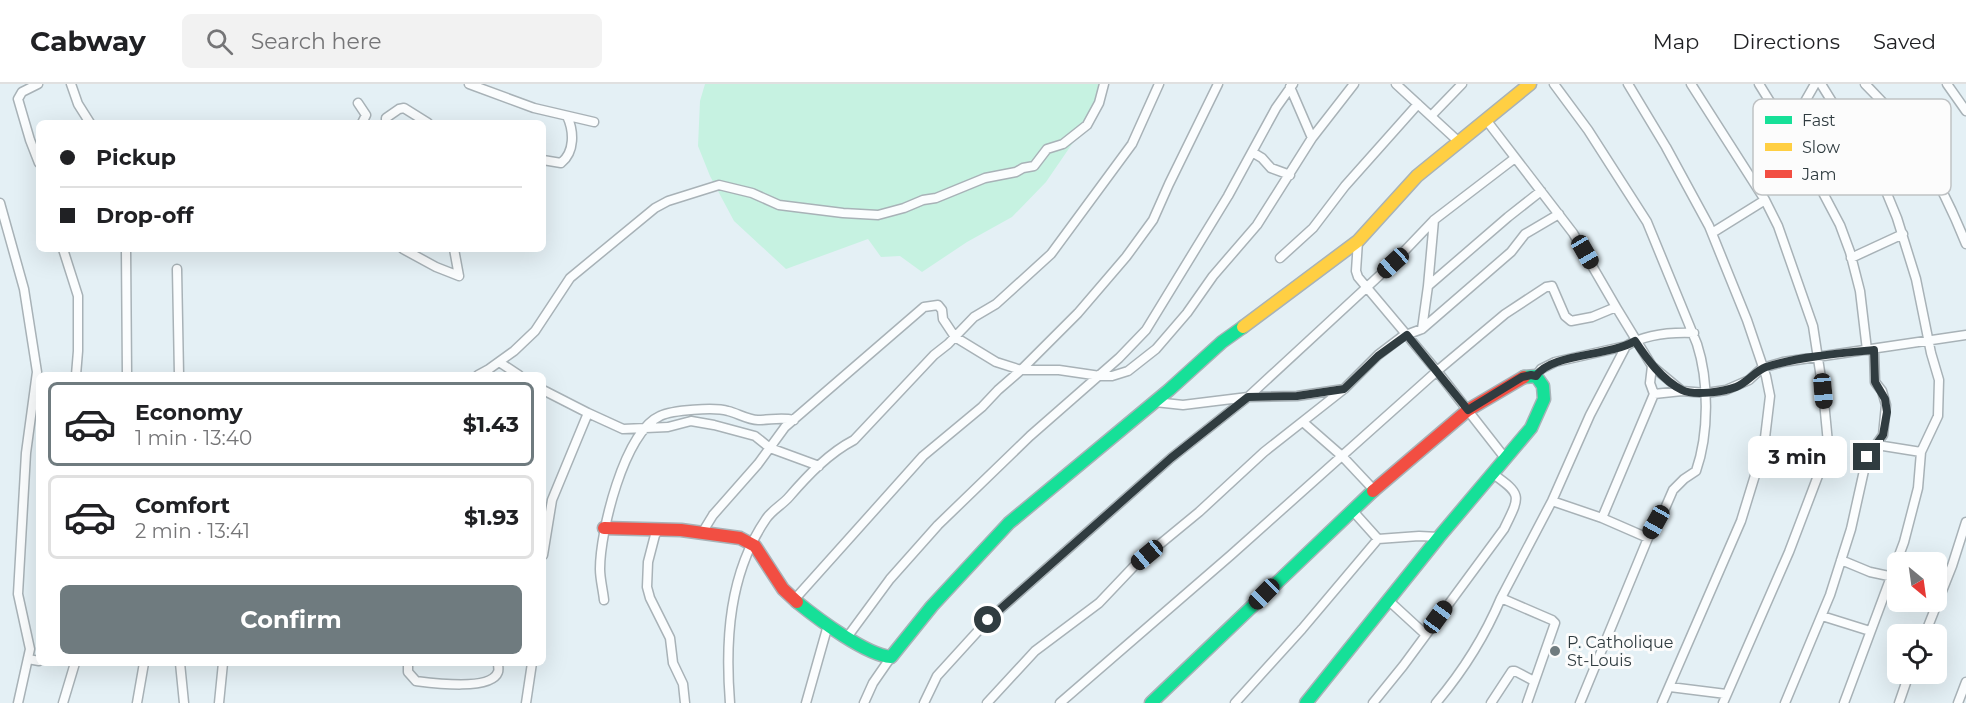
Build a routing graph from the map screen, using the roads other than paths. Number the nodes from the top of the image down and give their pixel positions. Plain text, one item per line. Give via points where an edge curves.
1 (38, 84) edge
2 (71, 84) edge
3 (469, 84) edge
4 (1104, 84) edge
5 (1159, 84) edge
6 (1218, 84) edge
7 (1354, 84) edge
8 (1396, 84) edge
9 (1462, 84) edge
10 (1530, 84) edge
11 (1554, 84) edge
12 (1628, 84) edge
13 (1691, 84) edge
14 (1759, 84) edge
15 (1815, 84) edge
16 (1821, 84) edge
17 (1864, 84) edge
18 (1947, 84) edge
19 (1292, 86) edge
20 (1768, 99) edge
21 (1805, 99) edge
22 (1830, 99) edge
23 (1877, 99) edge
24 (358, 103) dead end
25 (1418, 104) junction
26 (1966, 111) edge
27 (567, 116) junction
28 (1431, 116) junction
29 (88, 120) edge
30 (364, 120) edge
31 (386, 120) edge
32 (423, 120) edge
33 (1486, 121) junction
34 (594, 122) dead end
35 (1312, 138) junction
36 (1459, 142) junction
37 (1252, 152) junction
38 (36, 155) edge
39 (1515, 158) junction
40 (546, 160) edge
41 (1290, 175) junction
42 (1753, 181) edge
43 (1541, 191) junction
44 (1762, 195) edge
45 (1824, 195) edge
46 (1887, 195) edge
47 (1944, 195) edge
48 (1765, 200) junction
49 (0, 203) edge
50 (1559, 214) junction
51 (1434, 220) junction
52 (1712, 233) junction
53 (1903, 234) junction
54 (1359, 241) junction
55 (1966, 244) edge
56 (64, 252) edge
57 (126, 252) edge
58 (408, 252) edge
59 (455, 252) edge
60 (1280, 258) dead end
61 (1851, 258) junction
62 (177, 269) dead end
63 (1428, 286) junction
64 (1365, 288) junction
65 (1616, 307) junction
66 (1422, 329) junction
67 (1694, 333) junction
68 (1407, 335) junction
69 (1966, 335) edge
70 (956, 337) junction
71 (1928, 340) junction
72 (1635, 341) junction
73 (1626, 346) junction
74 (1871, 350) junction
75 (1818, 357) junction
76 (499, 362) junction
77 (1652, 366) junction
78 (1762, 368) junction
79 (1021, 370) junction
80 (1437, 371) junction
81 (37, 372) edge
82 (76, 372) edge
83 (127, 372) edge
84 (179, 372) edge
85 (483, 372) edge
86 (514, 372) edge
87 (1100, 376) junction
88 (1536, 376) junction
89 (36, 379) edge
90 (1344, 389) junction
91 (1683, 391) junction
92 (546, 392) edge
93 (1707, 393) junction
94 (1654, 394) junction
95 (1248, 397) junction
96 (1155, 402) junction
97 (1468, 410) junction
98 (588, 413) junction
99 (794, 420) junction
100 (1303, 422) junction
101 (646, 427) junction
102 (1877, 445) junction
103 (770, 448) junction
104 (1921, 452) junction
105 (1343, 457) junction
106 (1504, 458) junction
107 (819, 466) junction
108 (1492, 474) junction
109 (1374, 490) junction
110 (1552, 501) junction
111 (1352, 510) junction
112 (1602, 518) junction
113 (1966, 522) edge
114 (604, 528) junction
115 (659, 530) junction
116 (702, 532) junction
117 (546, 537) edge
118 (1439, 537) junction
119 (1647, 538) junction
120 (1378, 539) junction
121 (751, 543) junction
122 (1900, 552) edge
123 (1841, 560) junction
124 (1947, 570) edge
125 (1887, 576) edge
126 (1887, 593) edge
127 (1501, 598) junction
128 (604, 600) dead end
129 (794, 600) junction
130 (1388, 600) junction
131 (1822, 616) junction
132 (828, 625) junction
133 (1870, 631) junction
134 (1425, 634) junction
135 (848, 636) junction
136 (891, 657) junction
137 (28, 659) junction
138 (36, 660) edge
139 (74, 666) edge
140 (143, 666) edge
141 (180, 666) edge
142 (224, 666) edge
143 (408, 666) edge
144 (498, 666) edge
145 (532, 666) edge
146 (1534, 681) junction
147 (1966, 682) edge
148 (1906, 684) edge
149 (1670, 687) junction
150 (1725, 699) edge
151 (989, 702) edge
152 (18, 703) edge
153 (63, 703) edge
154 (137, 703) edge
155 (184, 703) edge
156 (219, 703) edge
157 (526, 703) edge
158 (685, 703) edge
159 (730, 703) edge
160 (806, 703) edge
161 (864, 703) edge
162 (924, 703) edge
163 (1060, 703) edge
164 (1151, 703) edge
165 (1235, 703) edge
166 (1306, 703) edge
167 (1373, 703) edge
168 (1436, 703) edge
169 (1491, 703) edge
170 (1527, 703) edge
171 (1580, 703) edge
172 (1662, 703) edge
173 (1785, 703) edge
174 (1844, 703) edge
175 (1899, 703) edge
176 (1958, 703) edge

1 - 38 street via 22,92 18,99
2 - 29 street
3 - 27 street
4 - 76 street via 1087,125 1063,144 1047,149 1032,167 985,178 880,215 779,205 719,185 660,205 570,278 535,332
5 - 70 street via 1132,144 1051,254 996,304 974,317
6 - 79 street via 1151,224 1100,288
7 - 35 street
8 - 25 street
9 - 28 street
10 - 33 street
11 - 67 street via 1647,222
12 - 52 street
13 - 42 street
14 - 20 street
15 - 21 street
16 - 22 street
17 - 23 street
18 - 26 street
19 - 35 street
19 - 37 street
24 - 30 street via 366,115
25 - 28 street
25 - 60 street via 1313,228
27 - 34 street
27 - 40 street via 572,126 568,155 561,163
28 - 36 street
31 - 32 street via 404,108
33 - 36 street
33 - 39 street
35 - 41 street
36 - 54 street via 1417,176
37 - 41 street via 1271,168
37 - 87 street via 1148,327
39 - 43 street
39 - 51 street
41 - 87 street via 1257,225 1156,349 1128,371
43 - 50 street
43 - 63 street
44 - 48 street
45 - 61 street
46 - 53 street
47 - 55 street
48 - 52 street
48 - 75 street via 1807,307
49 - 81 street via 24,289
50 - 65 street
50 - 66 street via 1525,234 1511,252
51 - 63 street
51 - 64 street
52 - 78 street
53 - 61 street
53 - 71 street
54 - 64 street via 1356,271
54 - 96 street via 1222,342
56 - 82 street via 78,297
57 - 83 street
58 - 59 street via 459,276
61 - 74 street
62 - 84 street
63 - 66 street
64 - 68 street
64 - 95 street
65 - 72 street
65 - 80 street via 1571,321 1550,285 1505,314
66 - 68 street
67 - 72 street via 1672,332
67 - 93 street
68 - 80 street
68 - 90 street
69 - 71 street
70 - 79 street via 996,362
70 - 99 street via 943,319 941,307 922,308
70 - 107 street via 914,374 859,435
71 - 74 street
71 - 104 street via 1938,374 1939,410
72 - 73 street
72 - 77 street
73 - 88 street via 1555,362
73 - 110 street
74 - 75 street
74 - 102 street via 1875,382 1887,412
75 - 78 street
75 - 150 street via 1827,452 1789,552
76 - 85 street
76 - 86 street
77 - 91 street
77 - 94 street via 1650,383
78 - 93 street via 1736,387
78 - 149 street via 1770,396 1756,475 1741,521
79 - 87 street
79 - 129 street via 923,456
80 - 97 street
80 - 105 street
87 - 135 street via 1030,436 938,525 890,579
88 - 97 street via 1522,377
88 - 106 street via 1543,386 1543,405 1531,428
89 - 137 street via 26,453 18,594 29,637
90 - 95 street via 1297,396
90 - 100 street
91 - 93 street
91 - 94 street
92 - 98 street
93 - 119 street via 1697,467 1673,490 1664,513
94 - 112 street
95 - 96 street via 1183,405
95 - 162 street via 1171,458 988,620 937,676
96 - 136 street via 997,534
97 - 106 street
97 - 109 street
98 - 101 street via 623,429
98 - 117 street via 552,500
99 - 101 street via 756,420 706,409 660,415
99 - 103 street
100 - 105 street
100 - 151 street via 1137,563 1099,603 1035,651
101 - 103 street via 666,428 695,422 755,436
101 - 114 street via 633,444 620,475
102 - 104 street
102 - 123 street via 1867,457
103 - 107 street
103 - 116 street
104 - 122 street via 1913,511
105 - 109 street
105 - 163 street
106 - 108 street
107 - 121 street via 768,516
108 - 118 street
108 - 134 street via 1515,491 1509,518
109 - 111 street
110 - 112 street
110 - 127 street
111 - 120 street
111 - 164 street
112 - 119 street
113 - 124 street
114 - 115 street
114 - 128 street via 600,570
115 - 116 street
115 - 158 street via 648,562 647,587 670,638
116 - 121 street
118 - 120 street
118 - 130 street
119 - 171 street
120 - 165 street
121 - 129 street
121 - 159 street via 729,628
123 - 125 street
123 - 131 street
126 - 133 street
127 - 146 street via 1555,623
127 - 168 street via 1490,624
129 - 132 street
130 - 134 street
130 - 166 street
131 - 133 street
131 - 173 street
132 - 135 street
132 - 160 street
133 - 174 street
134 - 167 street
135 - 136 street via 880,656
136 - 161 street
137 - 138 street
137 - 152 street
139 - 153 street
140 - 154 street
141 - 155 street
142 - 156 street
143 - 144 street via 408,672 417,681 456,685 492,679
145 - 157 street
146 - 169 street via 1512,671
146 - 170 street
147 - 176 street
148 - 175 street
149 - 150 street
149 - 172 street

